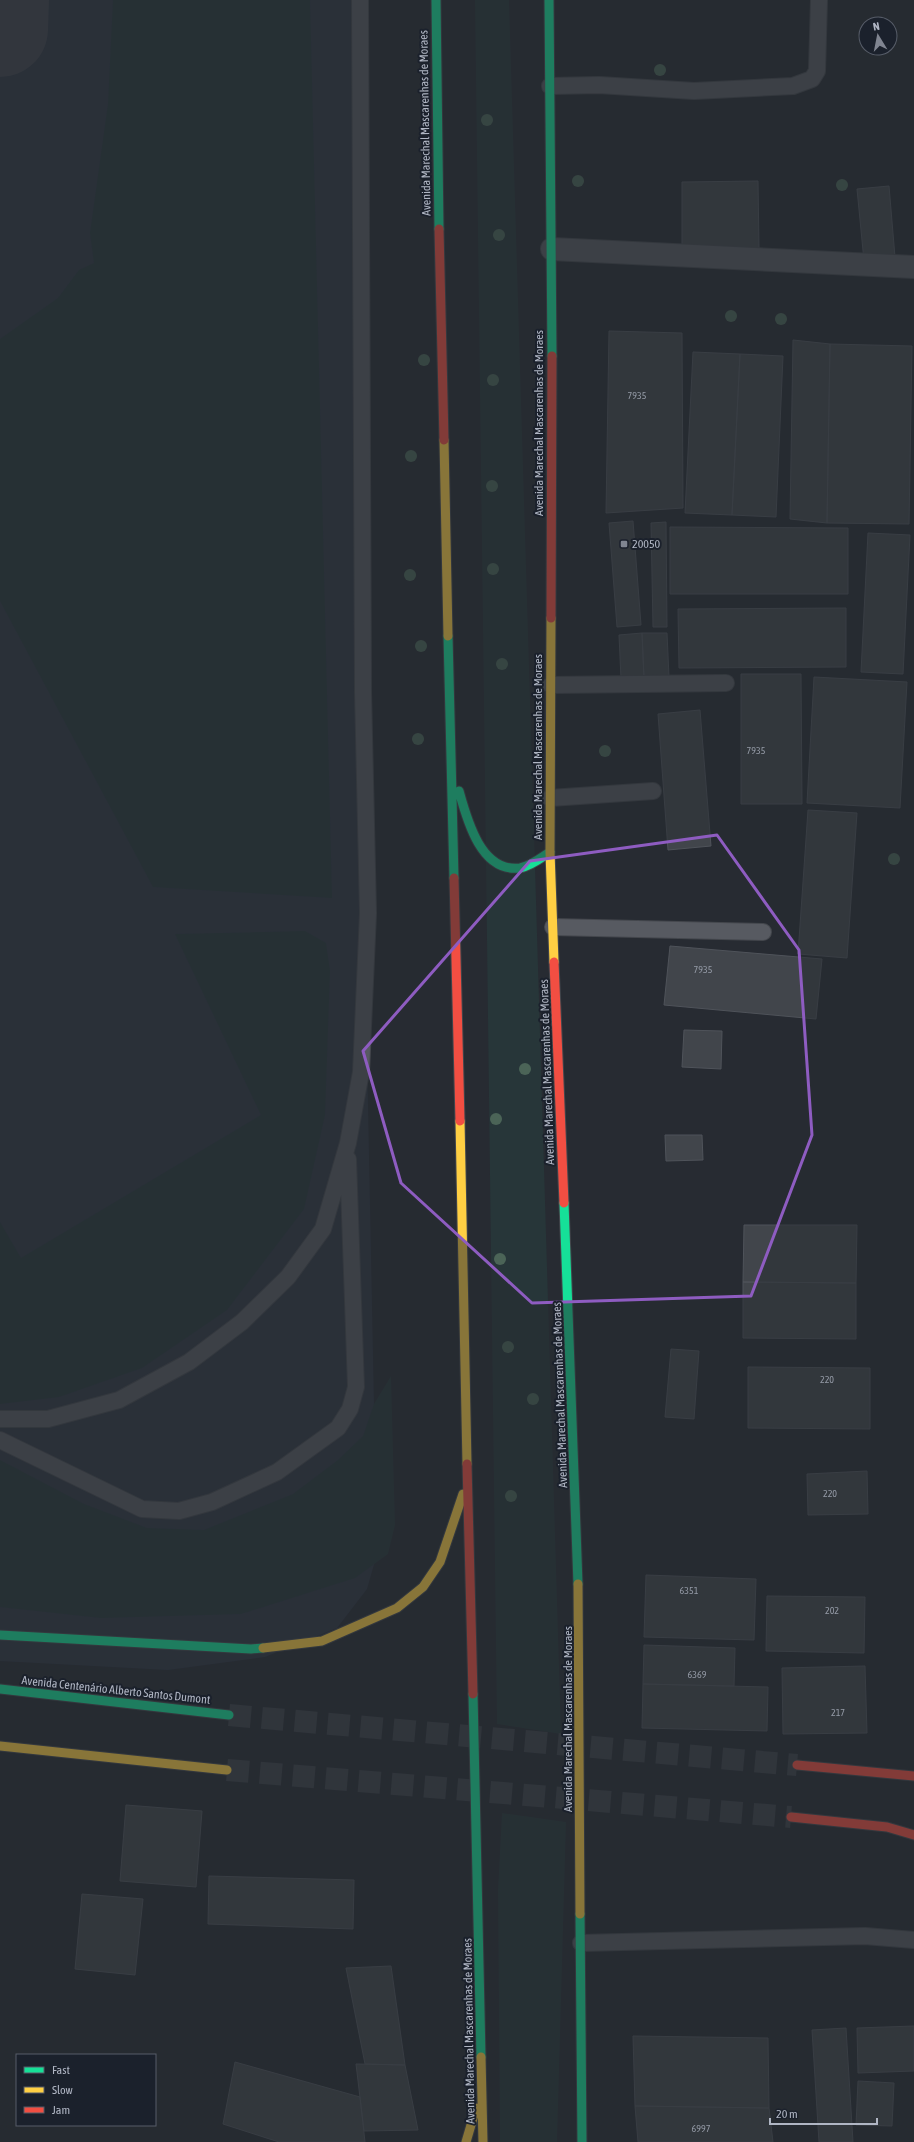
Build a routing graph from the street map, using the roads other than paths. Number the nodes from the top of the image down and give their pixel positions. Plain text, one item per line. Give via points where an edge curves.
1 (360, 0) edge
2 (436, 0) edge
3 (549, 0) edge
4 (819, 0) edge
5 (550, 86) junction
6 (552, 249) junction
7 (914, 267) edge
8 (726, 683) dead end
9 (551, 686) junction
10 (451, 761) junction
11 (653, 791) dead end
12 (550, 798) junction
13 (550, 852) junction
14 (553, 927) junction
15 (764, 932) dead end
16 (348, 1143) junction
17 (0, 1419) edge
18 (0, 1440) edge
19 (469, 1474) junction
20 (0, 1635) edge
21 (0, 1689) edge
22 (228, 1715) tunnel mouth
23 (0, 1746) edge
24 (797, 1765) tunnel mouth
25 (227, 1770) tunnel mouth
26 (914, 1776) edge
27 (791, 1817) tunnel mouth
28 (914, 1835) edge
29 (914, 1940) edge
30 (581, 1943) junction
31 (482, 2086) junction
32 (466, 2142) edge
33 (483, 2142) edge
34 (582, 2142) edge

1 - 16 lane via 363,692 368,913 361,1072
2 - 10 main road, Avenida Marechal Mascarenhas de Moraes
3 - 5 main road, Avenida Marechal Mascarenhas de Moraes
4 - 5 lane via 817,71 812,79 793,86 694,91 599,85
5 - 6 main road, Avenida Marechal Mascarenhas de Moraes
6 - 7 street
6 - 9 main road, Avenida Marechal Mascarenhas de Moraes
8 - 9 lane
9 - 12 main road, Avenida Marechal Mascarenhas de Moraes
10 - 13 main road via 464,809 477,841 490,859 504,868 520,869
10 - 19 main road, Avenida Marechal Mascarenhas de Moraes
11 - 12 lane
12 - 13 main road, Avenida Marechal Mascarenhas de Moraes
13 - 14 main road, Avenida Marechal Mascarenhas de Moraes
14 - 15 lane
14 - 30 main road, Avenida Marechal Mascarenhas de Moraes via 578,1562
16 - 17 lane via 323,1229 288,1277 242,1322 189,1362 119,1400 48,1419
16 - 18 lane via 356,1387 350,1409 338,1428 278,1472 212,1502 179,1511 142,1509
19 - 20 main road via 448,1543 440,1562 423,1587 397,1608 322,1641 251,1649
19 - 31 main road, Avenida Marechal Mascarenhas de Moraes
21 - 22 main road, Avenida Centenário Alberto Santos Dumont
23 - 25 main road
24 - 26 main road
27 - 28 main road via 887,1827
29 - 30 lane via 865,1936
30 - 34 main road, Avenida Marechal Mascarenhas de Moraes
31 - 32 main road
31 - 33 main road, Avenida Marechal Mascarenhas de Moraes

